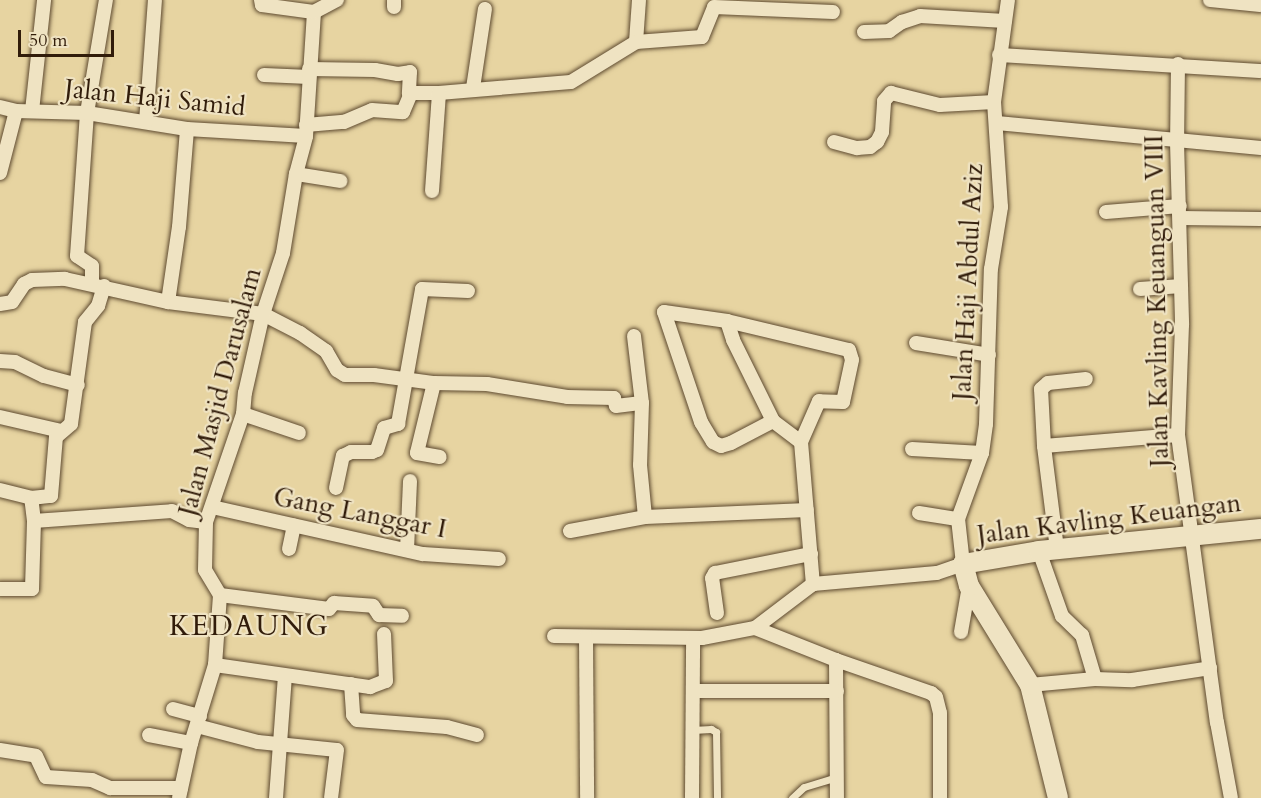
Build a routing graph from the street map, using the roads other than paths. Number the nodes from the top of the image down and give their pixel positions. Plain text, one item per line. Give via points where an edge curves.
1 (44, 0) edge
2 (106, 0) edge
3 (154, 0) edge
4 (261, 0) edge
5 (337, 0) edge
6 (639, 0) edge
7 (1008, 0) edge
8 (1210, 0) edge
9 (1261, 5) edge
10 (319, 6) edge
11 (485, 9) dead end
12 (833, 12) dead end
13 (1005, 21) junction
14 (864, 32) dead end
15 (636, 42) junction
16 (999, 55) junction
17 (1178, 64) junction
18 (1261, 71) edge
19 (309, 73) junction
20 (264, 75) dead end
21 (473, 88) junction
22 (439, 93) junction
23 (409, 94) junction
24 (994, 102) junction
25 (0, 107) edge
26 (16, 111) junction
27 (32, 111) junction
28 (87, 113) junction
29 (146, 122) junction
30 (997, 123) junction
31 (187, 129) junction
32 (306, 131) junction
33 (834, 142) dead end
34 (1177, 142) junction
35 (1261, 148) edge
36 (0, 172) edge
37 (296, 174) junction
38 (340, 181) dead end
39 (432, 191) dead end
40 (1106, 212) dead end
41 (1180, 212) junction
42 (1261, 219) edge
43 (98, 285) junction
44 (1181, 286) junction
45 (1140, 289) dead end
46 (468, 291) dead end
47 (168, 302) junction
48 (0, 304) edge
49 (263, 314) junction
50 (727, 321) junction
51 (634, 336) dead end
52 (916, 343) dead end
53 (989, 355) junction
54 (0, 361) edge
55 (1086, 379) dead end
56 (407, 381) junction
57 (434, 383) junction
58 (78, 385) junction
59 (642, 403) junction
60 (243, 414) junction
61 (0, 417) edge
62 (773, 422) junction
63 (61, 431) junction
64 (299, 433) dead end
65 (1178, 435) junction
66 (801, 442) junction
67 (1044, 446) junction
68 (912, 449) dead end
69 (982, 453) junction
70 (440, 457) dead end
71 (410, 481) dead end
72 (336, 488) dead end
73 (0, 490) edge
74 (31, 498) junction
75 (212, 507) junction
76 (807, 510) junction
77 (919, 513) dead end
78 (645, 517) junction
79 (958, 519) junction
80 (34, 520) junction
81 (206, 522) junction
82 (294, 526) junction
83 (1261, 529) edge
84 (570, 531) dead end
85 (1192, 536) junction
86 (289, 549) dead end
87 (407, 550) junction
88 (1048, 550) junction
89 (811, 554) junction
90 (499, 559) dead end
91 (963, 564) junction
92 (813, 584) junction
93 (969, 586) junction
94 (0, 589) edge
95 (220, 595) junction
96 (717, 613) dead end
97 (402, 616) dead end
98 (755, 628) junction
99 (961, 632) dead end
100 (384, 634) dead end
101 (554, 636) dead end
102 (586, 637) junction
103 (693, 638) junction
104 (836, 660) junction
105 (215, 665) junction
106 (1210, 669) junction
107 (285, 676) junction
108 (1095, 679) junction
109 (351, 684) junction
110 (1030, 685) junction
111 (693, 691) junction
112 (837, 691) junction
113 (173, 709) dead end
114 (199, 721) junction
115 (692, 730) junction
116 (148, 735) dead end
117 (477, 735) dead end
118 (191, 743) junction
119 (281, 744) junction
120 (0, 750) edge
121 (837, 777) junction
122 (180, 793) edge
123 (276, 798) edge
124 (331, 798) edge
125 (587, 798) edge
126 (692, 798) edge
127 (717, 798) edge
128 (792, 798) edge
129 (837, 798) edge
130 (940, 798) edge
131 (1058, 798) edge
132 (1231, 798) edge

1 - 27 street
2 - 28 street
3 - 29 street
4 - 10 street via 262,5
5 - 10 street
6 - 15 street
7 - 13 street, Jalan Haji Abdul Aziz
8 - 9 street
10 - 19 street, Jalan Masjid Darusalam
11 - 21 street
12 - 15 street via 714,7 702,37
13 - 14 street via 920,16 889,31
13 - 16 street, Jalan Haji Abdul Aziz
15 - 21 street via 571,82
16 - 17 street
16 - 24 street, Jalan Haji Abdul Aziz
17 - 18 street
17 - 34 street, Jalan Kavling Keuanguan VIII
19 - 20 street
19 - 23 street via 410,72
19 - 32 street, Jalan Masjid Darusalam
21 - 22 street
22 - 23 street
22 - 39 street
23 - 32 street, Jalan Haji Samid via 403,112 372,110 345,122
24 - 30 street, Jalan Haji Abdul Aziz
24 - 33 street via 940,105 891,93 884,101 882,132 870,147
25 - 26 street, Jalan Haji Samid
26 - 27 street, Jalan Haji Samid
26 - 36 street
27 - 28 street, Jalan Haji Samid
28 - 29 street, Jalan Haji Samid
28 - 43 street via 77,256 92,266
29 - 31 street, Jalan Haji Samid
30 - 34 street
30 - 53 street, Jalan Haji Abdul Aziz via 1001,207 991,269
31 - 32 street, Jalan Haji Samid
31 - 47 street
32 - 37 street, Jalan Masjid Darusalam
34 - 35 street
34 - 41 street, Jalan Kavling Keuanguan VIII
37 - 38 street
37 - 49 street, Jalan Masjid Darusalam via 283,253
40 - 41 street
41 - 42 street
41 - 44 street, Jalan Kavling Keuanguan VIII
43 - 47 street
43 - 48 street via 65,279 32,280 24,284 12,302
43 - 58 street via 98,306 85,322
44 - 45 street
44 - 65 street, Jalan Kavling Keuanguan VIII
46 - 56 street via 422,289
47 - 49 street
49 - 56 street via 326,351 337,370 345,375
49 - 60 street, Jalan Masjid Darusalam via 244,393
50 - 62 street
50 - 62 street via 664,312 701,423 713,442 721,446
50 - 66 street via 849,350 852,360 843,402 819,401
51 - 59 street
52 - 53 street
53 - 69 street, Jalan Haji Abdul Aziz
54 - 58 street via 15,362 44,376
55 - 67 street via 1042,387
56 - 57 street
56 - 72 street via 398,424 384,428 376,450 343,456
57 - 59 street via 487,384 567,397 614,398 616,406
57 - 70 street via 417,453
58 - 63 street via 70,424
59 - 78 street via 640,465
60 - 64 street
60 - 75 street, Jalan Masjid Darusalam
61 - 63 street
62 - 66 street
63 - 74 street via 56,437 51,496
65 - 67 street
65 - 85 street, Jalan Kavling Keuanguan VIII
66 - 76 street
67 - 88 street
68 - 69 street
69 - 79 street, Jalan Haji Abdul Aziz
71 - 87 street
73 - 74 street
74 - 80 street
75 - 81 street, Jalan Masjid Darusalam
75 - 82 street, Gang Langgar I
76 - 78 street
76 - 89 street
77 - 79 street
78 - 84 street
79 - 91 street, Jalan Haji Abdul Aziz
80 - 81 street via 172,511 189,520
80 - 94 street via 32,589
81 - 95 street, Jalan Masjid Darusalam via 205,570
82 - 86 street
82 - 87 street, Gang Langgar I
83 - 85 street, Jalan Kavling Keuangan
85 - 88 street, Jalan Kavling Keuangan
85 - 106 street, Jalan Kavling Keuanguan VIII
87 - 90 street, Gang Langgar I
88 - 91 street, Jalan Kavling Keuangan
88 - 108 street via 1062,616 1082,635
89 - 92 street
89 - 96 street via 715,573 712,578
91 - 92 street via 937,573
91 - 93 street
92 - 98 street
93 - 99 street
93 - 110 street
95 - 97 street via 329,609 334,603 373,606 379,615
95 - 105 street
98 - 103 street
98 - 104 street
100 - 109 street via 386,681 370,687
101 - 102 street
102 - 103 street
102 - 125 street
103 - 111 street
104 - 112 street
104 - 130 street via 936,697 940,713
105 - 107 street
105 - 114 street
106 - 108 street via 1132,680
106 - 132 street, Jalan Kavling Keuanguan VIII
107 - 109 street
107 - 119 street
108 - 110 street
109 - 117 street via 354,719 447,727
110 - 131 street
111 - 112 street
111 - 115 street
112 - 121 street
113 - 114 street
114 - 118 street
114 - 119 street via 241,739
115 - 126 street
115 - 127 lane via 716,732
116 - 118 street
118 - 122 street
119 - 123 street
119 - 124 street via 337,750
120 - 122 street via 36,756 46,777 92,780 110,788
121 - 128 lane via 804,787
121 - 129 street

